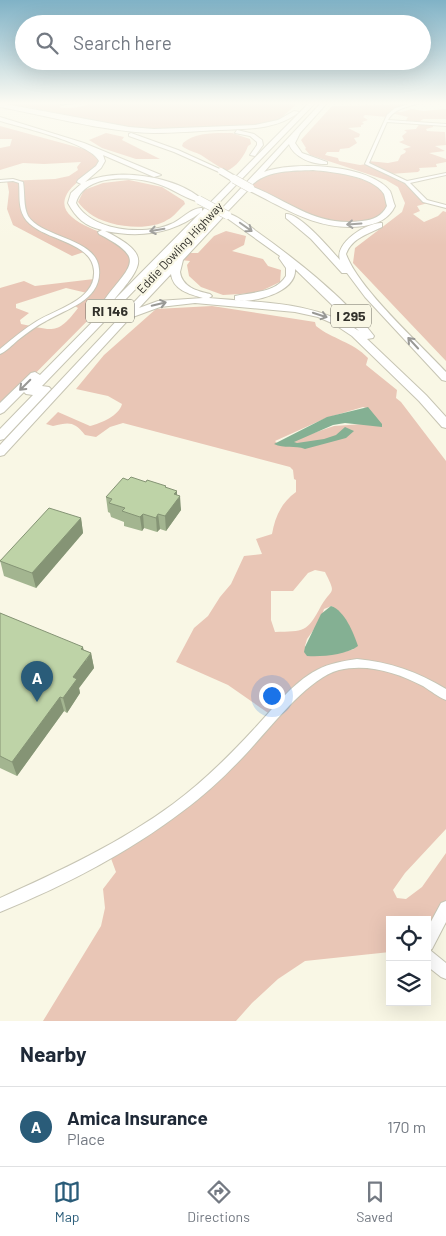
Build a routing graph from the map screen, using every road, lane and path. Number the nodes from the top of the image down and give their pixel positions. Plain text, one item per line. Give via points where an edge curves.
1 (92, 150) edge
2 (96, 150) edge
3 (170, 150) edge
4 (180, 150) edge
5 (257, 150) edge
6 (259, 150) edge
7 (267, 150) edge
8 (273, 150) edge
9 (282, 150) edge
10 (296, 150) edge
11 (373, 150) edge
12 (253, 156) junction
13 (221, 171) junction
14 (446, 174) edge
15 (0, 181) edge
16 (406, 182) junction
17 (250, 187) junction
18 (200, 202) junction
19 (446, 207) edge
20 (264, 240) junction
21 (191, 246) junction
22 (109, 301) junction
23 (374, 301) junction
24 (117, 326) junction
25 (0, 352) edge
26 (446, 378) edge
27 (428, 403) junction
28 (3, 407) edge
29 (34, 414) junction
30 (0, 423) edge
31 (446, 424) edge
32 (0, 436) edge
33 (0, 448) edge
34 (0, 452) edge
35 (446, 695) edge
36 (0, 905) edge
37 (446, 908) edge
38 (431, 936) edge
39 (431, 959) edge
40 (446, 972) edge

1 - 22 highway via 101,156 102,162 68,194 66,208 79,221 127,245 136,258 132,273
2 - 18 highway via 143,168
3 - 13 highway, I 295
4 - 13 highway
5 - 12 highway
6 - 12 highway
7 - 30 highway, Eddie Dowling Highway / RI 146
8 - 32 highway, Eddie Dowling Highway / RI 146
9 - 17 highway
10 - 23 highway via 309,158 373,179 396,198 397,207 390,217 351,240 342,252 346,266
11 - 16 street via 367,164
12 - 18 highway
13 - 17 highway, I 295, bridge
14 - 16 street
15 - 25 street via 20,182 24,210 30,221 86,252 94,260 97,270 96,281 78,302 35,324
16 - 19 street via 425,201
17 -> 17 highway via 263,174 279,168 329,170 376,184 388,194 391,206 384,216 372,222 330,224 302,216
17 - 21 highway
17 - 23 highway, I 295 via 307,232
18 -> 18 highway via 173,227 132,232 91,222 76,213 72,203 76,192 86,184 121,177 153,180
18 -> 20 highway, I 295, bridge via 227,215
18 - 22 highway
20 - 21 highway via 289,264 291,276 286,284 275,290 243,298 204,295 179,283 176,269
20 - 27 highway, I 295 via 335,300
21 - 24 highway
22 -> 28 highway
26 -> 23 highway, I 295
24 -> 27 highway via 142,309 176,300 314,313 351,331
24 - 29 highway
27 - 31 highway, I 295
29 - 33 highway
29 - 34 highway
35 - 36 street via 411,675 376,664 348,665 317,674 299,688 222,770 165,817 102,857
37 - 38 street
39 - 40 street

